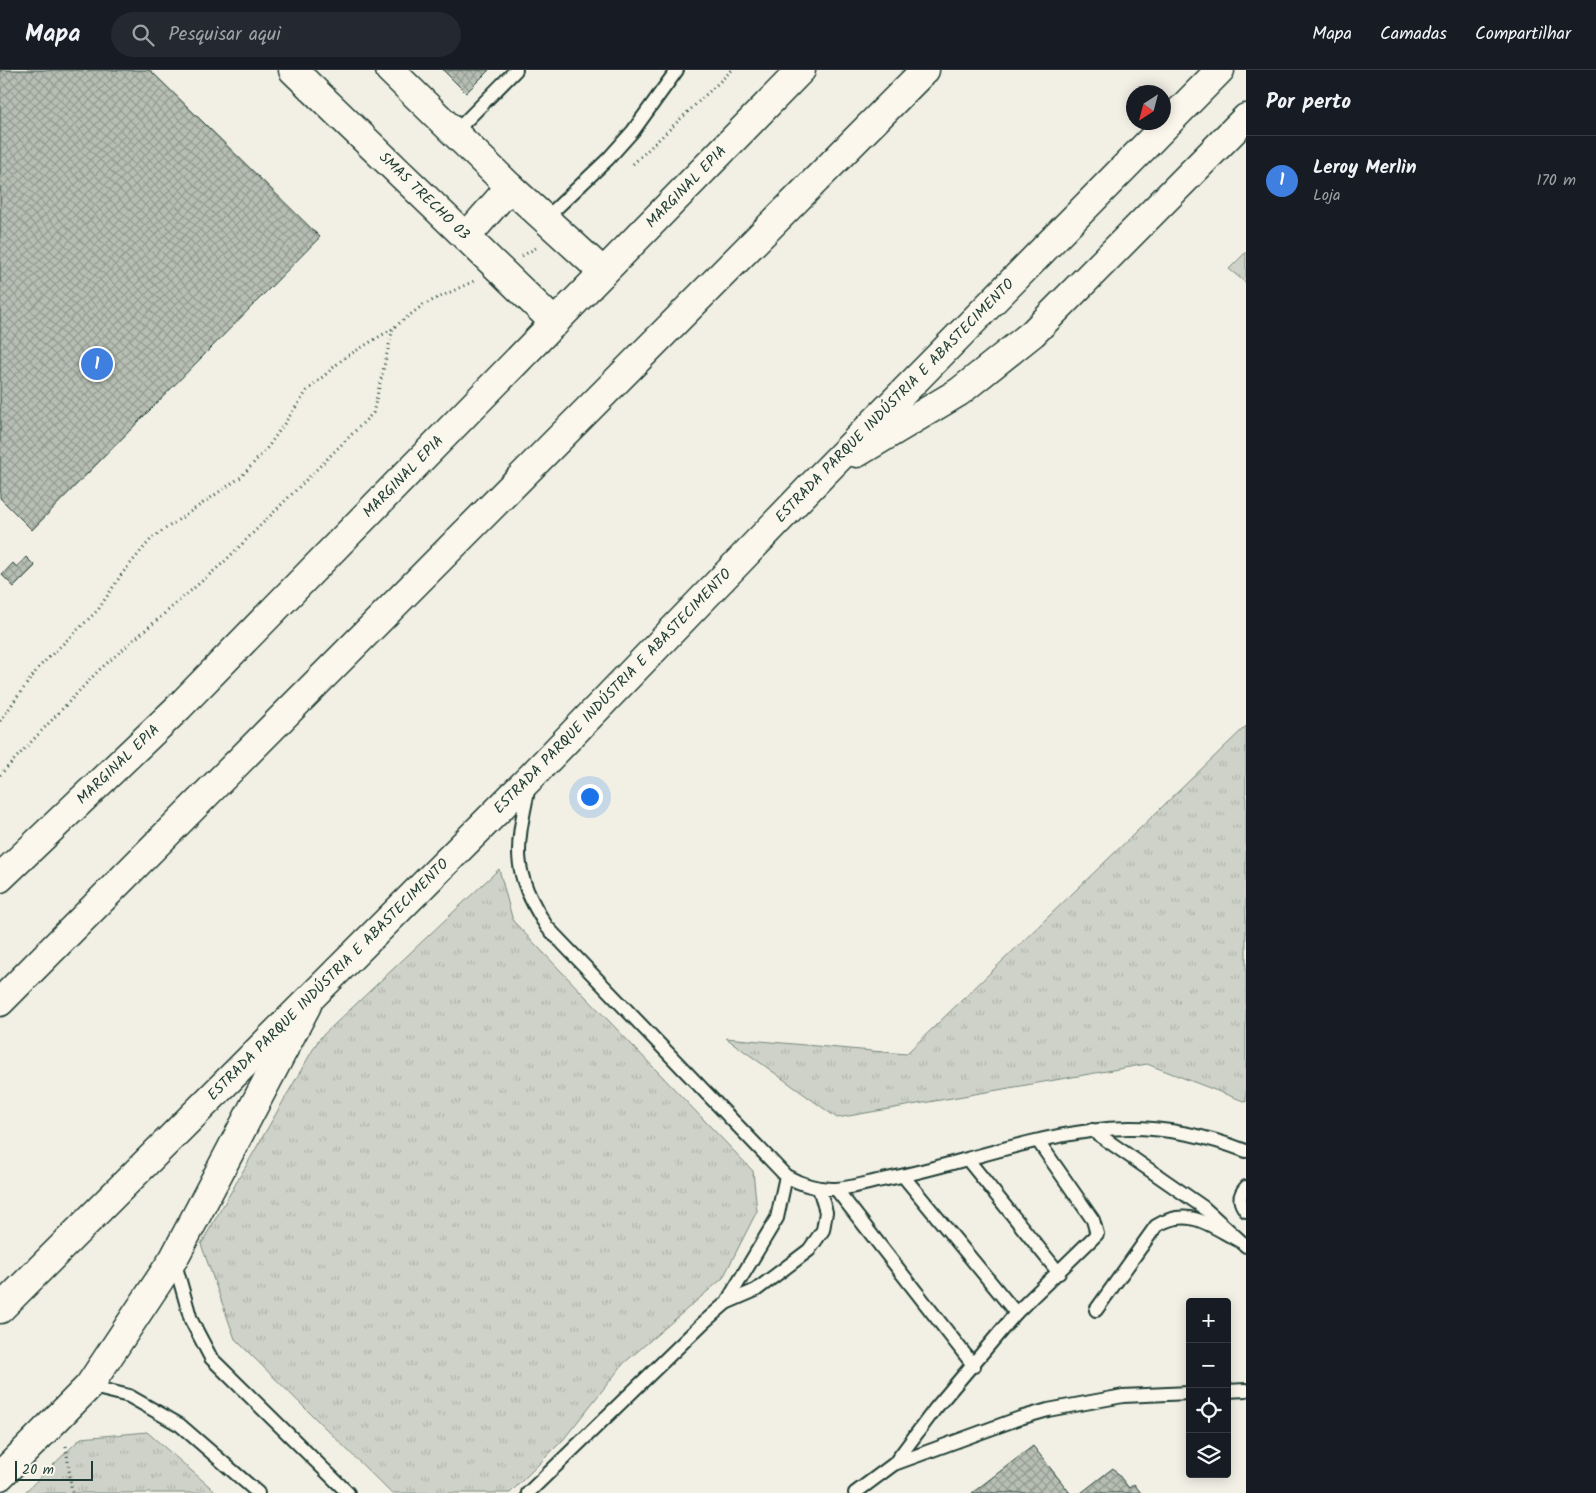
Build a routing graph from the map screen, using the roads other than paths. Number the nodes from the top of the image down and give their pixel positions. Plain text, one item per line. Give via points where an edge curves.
1 (293, 70) edge
2 (390, 70) edge
3 (516, 70) edge
4 (677, 70) edge
5 (802, 70) edge
6 (925, 70) edge
7 (1220, 70) edge
8 (1246, 118) edge
9 (454, 133) junction
10 (510, 187) junction
11 (553, 226) junction
12 (466, 237) junction
13 (603, 272) junction
14 (555, 323) junction
15 (824, 473) junction
16 (530, 778) junction
17 (0, 878) edge
18 (313, 994) junction
19 (0, 1002) edge
20 (1092, 1130) junction
21 (1038, 1142) junction
22 (1246, 1151) edge
23 (968, 1160) junction
24 (786, 1176) junction
25 (904, 1176) junction
26 (1246, 1187) edge
27 (819, 1188) junction
28 (836, 1189) junction
29 (1246, 1211) edge
30 (1242, 1243) edge
31 (174, 1258) junction
32 (1059, 1272) junction
33 (726, 1303) junction
34 (0, 1309) edge
35 (1096, 1310) dead end
36 (1016, 1313) junction
37 (974, 1366) junction
38 (89, 1386) junction
39 (1246, 1390) edge
40 (1231, 1391) edge
41 (1186, 1393) edge
42 (894, 1464) junction
43 (0, 1476) edge
44 (258, 1493) edge
45 (348, 1493) edge
46 (528, 1493) edge
47 (855, 1493) edge

1 - 12 main road, SMAS TRECHO 03
2 - 9 main road
3 - 9 lane
4 - 11 lane via 633,132
5 - 13 main road, MARGINAL EPIA
6 - 19 main road
7 - 15 main road, ESTRADA PARQUE INDÚSTRIA E ABASTECIMENTO
8 - 15 main road via 1033,333 959,392
9 - 10 main road
10 - 11 main road
10 - 12 main road
11 - 13 main road
12 - 14 main road, SMAS TRECHO 03
13 - 14 main road, MARGINAL EPIA
14 - 17 main road, MARGINAL EPIA via 178,707
15 - 16 main road, ESTRADA PARQUE INDÚSTRIA E ABASTECIMENTO
16 - 18 main road, ESTRADA PARQUE INDÚSTRIA E ABASTECIMENTO
16 - 24 lane via 518,840 518,858 531,901 548,927
18 - 31 main road
18 - 34 main road, ESTRADA PARQUE INDÚSTRIA E ABASTECIMENTO
20 - 21 lane
20 - 22 lane via 1179,1131
20 - 30 lane via 1203,1207
21 - 23 lane
21 - 32 lane via 1097,1228 1094,1237
23 - 25 lane
23 - 32 lane
24 - 27 lane
24 - 33 lane via 777,1218
25 - 28 lane
25 - 36 lane
26 - 29 lane via 1239,1197
27 - 28 lane
27 - 33 lane via 826,1212 823,1230 809,1250 756,1290
28 - 37 lane
30 - 35 lane via 1198,1219 1181,1216 1167,1219 1156,1226
31 - 38 main road
31 - 45 lane via 191,1320 212,1358
32 - 36 lane
33 - 46 lane
36 - 37 lane
37 - 42 lane via 935,1409
38 - 43 main road
38 - 44 lane via 129,1396 180,1425
39 - 40 lane
41 - 42 lane via 1122,1396 1048,1410
42 - 47 lane

